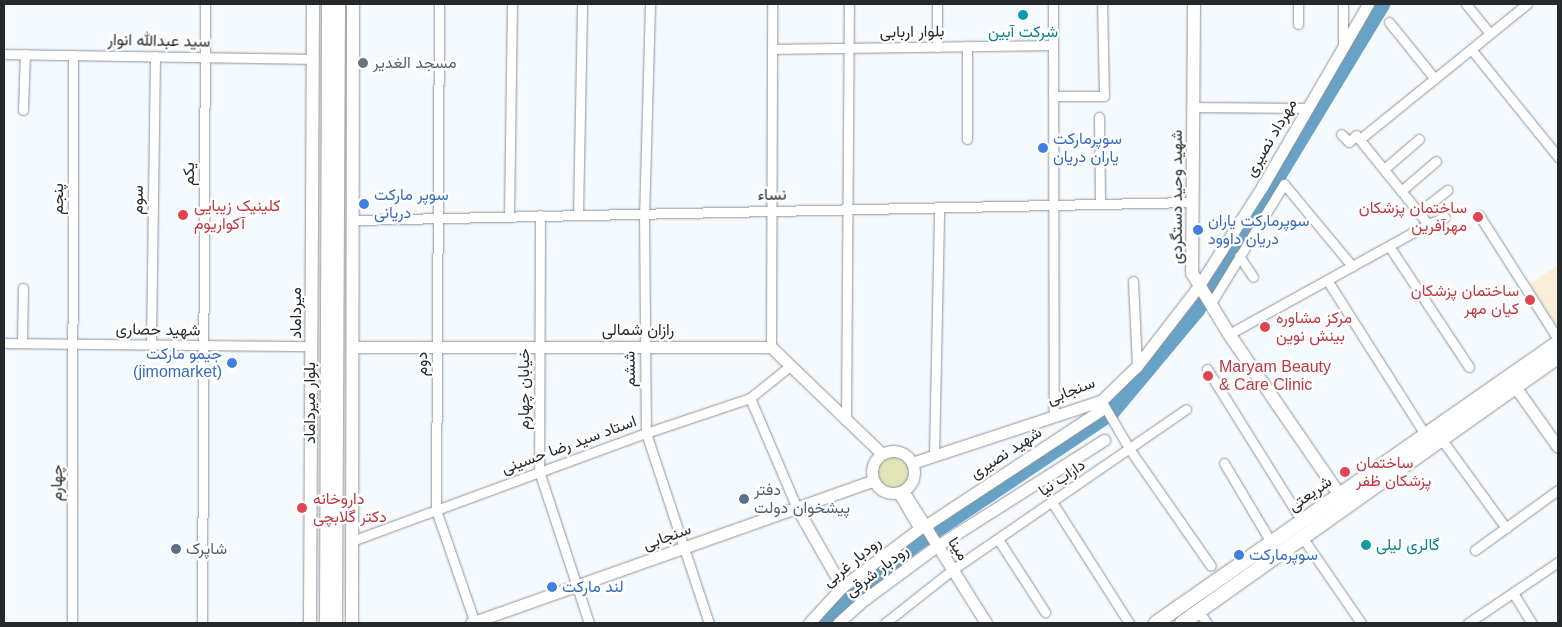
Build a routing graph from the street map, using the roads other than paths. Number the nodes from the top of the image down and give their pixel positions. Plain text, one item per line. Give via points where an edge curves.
1 (205, 4) edge
2 (313, 4) edge
3 (328, 4) edge
4 (339, 4) edge
5 (353, 4) edge
6 (439, 4) edge
7 (512, 4) edge
8 (582, 4) edge
9 (650, 4) edge
10 (772, 4) edge
11 (849, 4) edge
12 (937, 4) edge
13 (1053, 4) edge
14 (1102, 4) edge
15 (1194, 4) edge
16 (1298, 4) edge
17 (1343, 4) edge
18 (1368, 4) edge
19 (1466, 4) edge
20 (1527, 4) edge
21 (1389, 22) dead end
22 (1298, 24) dead end
23 (1490, 34) junction
24 (1053, 45) junction
25 (967, 46) junction
26 (1343, 46) junction
27 (937, 47) junction
28 (849, 48) junction
29 (772, 49) junction
30 (1471, 50) junction
31 (4, 54) edge
32 (25, 54) junction
33 (73, 55) junction
34 (156, 56) junction
35 (204, 57) junction
36 (313, 59) junction
37 (1435, 79) junction
38 (1053, 96) junction
39 (1194, 107) junction
40 (1307, 108) junction
41 (23, 110) dead end
42 (1099, 117) dead end
43 (1341, 134) dead end
44 (967, 139) dead end
45 (1360, 139) junction
46 (1419, 139) dead end
47 (1558, 156) edge
48 (1436, 161) dead end
49 (1384, 169) junction
50 (1447, 190) dead end
51 (1401, 191) junction
52 (1192, 202) junction
53 (1100, 204) junction
54 (1053, 205) junction
55 (938, 207) junction
56 (849, 208) junction
57 (773, 210) junction
58 (1419, 212) junction
59 (644, 213) junction
60 (578, 215) junction
61 (1478, 215) dead end
62 (508, 216) junction
63 (540, 216) junction
64 (1445, 217) dead end
65 (438, 218) junction
66 (353, 220) junction
67 (1428, 224) junction
68 (1389, 246) junction
69 (1239, 256) junction
70 (1352, 266) junction
71 (1253, 277) dead end
72 (1327, 280) junction
73 (1133, 281) dead end
74 (23, 288) dead end
75 (1204, 296) junction
76 (1229, 334) junction
77 (1558, 339) edge
78 (4, 343) edge
79 (22, 343) junction
80 (72, 344) junction
81 (151, 344) junction
82 (1558, 344) edge
83 (203, 345) junction
84 (312, 346) junction
85 (437, 346) junction
86 (539, 347) junction
87 (644, 347) junction
88 (770, 347) junction
89 (352, 348) junction
90 (1558, 358) edge
91 (790, 366) junction
92 (1137, 366) junction
93 (1469, 367) dead end
94 (1207, 370) dead end
95 (1516, 388) junction
96 (750, 398) junction
97 (1102, 405) junction
98 (1186, 408) dead end
99 (1054, 416) junction
100 (846, 421) junction
101 (646, 432) junction
102 (1426, 436) junction
103 (1104, 440) dead end
104 (1442, 440) junction
105 (1558, 447) edge
106 (1130, 450) junction
107 (881, 453) junction
108 (934, 455) junction
109 (912, 463) junction
110 (1224, 463) dead end
111 (539, 471) junction
112 (873, 481) junction
113 (1558, 490) edge
114 (900, 492) junction
115 (1339, 501) junction
116 (1052, 502) junction
117 (797, 508) junction
118 (436, 510) junction
119 (1302, 521) junction
120 (922, 527) junction
121 (1506, 528) junction
122 (1302, 537) junction
123 (998, 539) junction
124 (352, 540) junction
125 (1271, 542) junction
126 (937, 546) junction
127 (682, 548) junction
128 (1475, 550) dead end
129 (1558, 562) edge
130 (1211, 566) dead end
131 (1235, 568) junction
132 (952, 570) junction
133 (1243, 580) junction
134 (576, 586) junction
135 (842, 587) junction
136 (1513, 594) junction
137 (1045, 612) dead end
138 (1203, 617) edge
139 (72, 623) edge
140 (202, 623) edge
141 (310, 623) edge
142 (326, 623) edge
143 (336, 623) edge
144 (352, 623) edge
145 (474, 623) edge
146 (590, 623) edge
147 (710, 623) edge
148 (809, 623) edge
149 (838, 623) edge
150 (885, 623) edge
151 (986, 623) edge
152 (1129, 623) edge
153 (1156, 623) edge
154 (1182, 623) edge
155 (1361, 623) edge
156 (1468, 623) edge
157 (1532, 623) edge

1 - 35 street, یکم
2 - 36 main road, میرداماد
3 - 142 main road, بلوار میرداماد
4 - 143 main road, بلوار میرداماد
5 - 66 main road
6 - 65 street, دوم
7 - 62 street
8 - 60 street
9 - 59 street, ششم
10 - 29 street
11 - 28 street
12 - 27 street
13 - 24 street
14 - 38 street via 1104,96
15 - 39 main road, شهید وحید دستگردی
16 - 22 street
17 - 26 street
18 - 26 street, مهرداد نصیری
19 - 23 street
20 - 23 street
21 - 37 street
23 - 30 street
24 - 25 street, بلوار اربابی
24 - 38 street
25 - 27 street, بلوار اربابی
25 - 44 street
26 - 40 street, مهرداد نصیری
27 - 28 street, بلوار اربابی
28 - 29 street, بلوار اربابی
28 - 56 street
29 - 57 street
30 - 37 street
30 - 47 street
31 - 32 street, سید عبدالله انوار
32 - 33 street, سید عبدالله انوار
32 - 41 street
33 - 34 street, سید عبدالله انوار
33 - 80 street, پنجم
34 - 35 street, سید عبدالله انوار
34 - 81 street, سوم
35 - 36 street, سید عبدالله انوار
35 - 83 street, یکم
36 - 84 main road, میرداماد
37 - 45 street
38 - 54 street
39 - 40 street
39 - 52 main road, شهید وحید دستگردی
40 - 75 street, مهرداد نصیری
42 - 53 street
43 - 45 street via 1349,142 1356,136
45 - 49 street
46 - 49 street
48 - 51 street
49 - 51 street
50 - 58 street
51 - 58 street
52 - 53 street, نساء
52 - 75 main road, شهید وحید دستگردی via 1192,273
53 - 54 street, نساء
54 - 55 street, نساء
54 - 99 street
55 - 56 street, نساء
55 - 108 street
56 - 57 street, نساء
56 - 100 street
57 - 59 street, نساء
57 - 88 street
58 - 67 street
59 - 60 street, نساء
59 - 87 street, ششم
60 - 63 street, نساء
61 - 77 street
62 - 63 street, نساء
62 - 65 street, نساء
63 - 86 street, خیابان چهارم
64 - 67 street
65 - 66 street, نساء
65 - 85 street, دوم
66 - 89 main road
67 - 68 street
68 - 70 street
68 - 93 street
69 - 70 street via 1284,184
69 - 71 street
69 - 75 street
70 - 72 street
72 - 76 street
72 - 102 street
73 - 92 street
74 - 79 street
75 - 76 main road, شهید وحید دستگردی
75 - 92 street, سنجابی
76 - 115 main road, شهید وحید دستگردی via 1327,477
78 - 79 street, شهید حصاری
79 - 80 street, شهید حصاری
80 - 81 street, شهید حصاری
80 - 139 street, چهارم
81 - 83 street, شهید حصاری
82 - 102 main road, شریعتی
83 - 84 street, شهید حصاری
83 - 140 street
84 - 141 main road, میرداماد
85 - 86 street, رازان شمالی
85 - 89 street, رازان شمالی
85 - 118 street, دوم
86 - 87 street, رازان شمالی
86 - 111 street, خیابان چهارم
87 - 88 street, رازان شمالی
87 - 101 street, ششم
88 - 91 street
89 - 124 main road
90 - 95 main road, شریعتی
91 - 96 street, استاد سید رضا حسینی
91 - 100 street
92 - 97 street, سنجابی
94 - 119 street
95 - 104 main road, شریعتی
95 - 105 street
96 - 101 street, استاد سید رضا حسینی
96 - 117 street
97 - 99 street, سنجابی
97 - 106 street
97 - 120 street, شهید نصیری
98 - 106 street, داراب نیا
99 - 108 street, سنجابی
100 - 107 street
101 - 111 street, استاد سید رضا حسینی
101 - 127 street, ششم
102 - 115 main road, شریعتی
103 - 126 street
104 - 115 main road, شریعتی
104 - 121 street
106 - 116 street, داراب نیا
106 - 130 street
107 - 109 street via 888,450 903,452
107 - 112 street via 873,463
108 - 109 street, سنجابی
109 - 114 street via 914,476
110 - 125 street
111 - 118 street, استاد سید رضا حسینی
111 - 134 street, خیابان چهارم
112 - 114 street via 886,492
112 - 117 street, سنجابی
113 - 121 street
114 - 120 street, مینا
115 - 119 main road, شریعتی
115 - 122 main road, شریعتی
116 - 123 street, داراب نیا
116 - 152 street
117 - 127 street, سنجابی
117 - 135 street
118 - 124 street, استاد سید رضا حسینی
118 - 145 street, دوم
119 - 125 main road, شریعتی
120 - 126 street, مینا
120 - 135 street, رودبار غربی
121 - 128 street
122 - 133 main road, شریعتی
122 - 155 street
123 - 132 street, داراب نیا
123 - 137 street
124 - 144 main road
125 - 131 main road, شریعتی
126 - 132 street, مینا
126 - 149 street, رودبار شرقی
127 - 134 street, سنجابی
127 - 147 street
129 - 136 street
131 - 133 main road
131 - 153 main road, شریعتی
132 - 150 street
132 - 151 street, مینا
133 - 138 main road, شریعتی
134 - 145 street, سنجابی
134 - 146 street
135 - 148 street, رودبار غربی
136 - 156 street
136 - 157 street
138 - 154 main road, شریعتی

